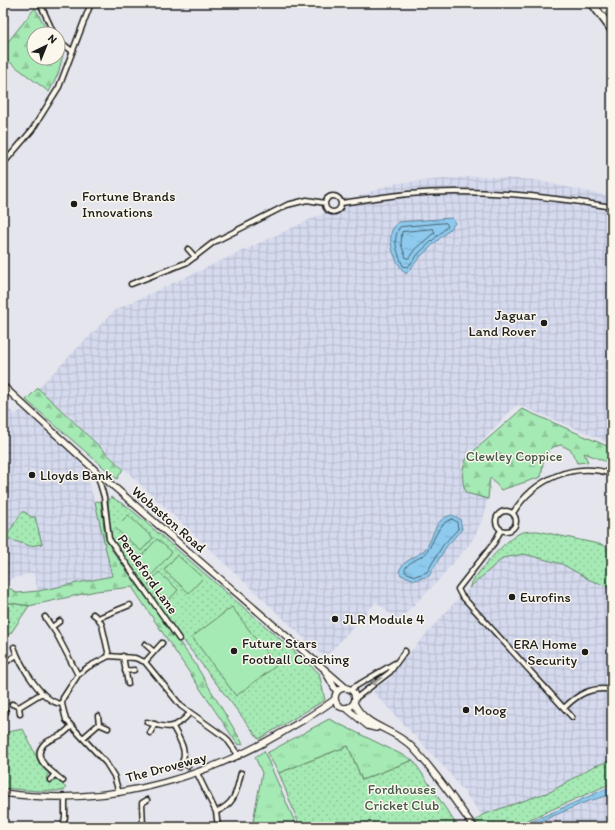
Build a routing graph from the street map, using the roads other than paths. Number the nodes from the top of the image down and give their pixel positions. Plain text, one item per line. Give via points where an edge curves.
1 (40, 3) edge
2 (91, 3) edge
3 (592, 3) edge
4 (602, 3) edge
5 (612, 16) edge
6 (50, 26) edge
7 (612, 30) edge
8 (66, 46) edge
9 (72, 51) junction
10 (3, 164) edge
11 (325, 203) junction
12 (341, 203) junction
13 (612, 207) edge
14 (188, 249) dead end
15 (195, 257) junction
16 (131, 284) dead end
17 (3, 386) edge
18 (97, 472) junction
19 (612, 474) edge
20 (513, 513) junction
21 (501, 530) junction
22 (130, 605) dead end
23 (93, 614) dead end
24 (45, 617) dead end
25 (98, 618) junction
26 (60, 622) dead end
27 (52, 627) junction
28 (179, 639) dead end
29 (162, 643) dead end
30 (146, 644) dead end
31 (14, 647) dead end
32 (405, 651) dead end
33 (154, 652) junction
34 (17, 655) junction
35 (109, 656) junction
36 (124, 656) junction
37 (397, 661) junction
38 (145, 662) junction
39 (4, 663) edge
40 (323, 667) junction
41 (134, 670) dead end
42 (125, 671) junction
43 (78, 676) junction
44 (128, 684) dead end
45 (348, 688) junction
46 (612, 690) edge
47 (337, 692) junction
48 (42, 693) junction
49 (335, 699) junction
50 (355, 700) junction
51 (12, 704) dead end
52 (62, 704) junction
53 (338, 705) junction
54 (19, 707) junction
55 (346, 708) junction
56 (564, 708) junction
57 (322, 709) junction
58 (190, 713) junction
59 (20, 714) dead end
60 (98, 716) dead end
61 (572, 717) dead end
62 (147, 722) dead end
63 (99, 724) junction
64 (155, 724) junction
65 (71, 727) junction
66 (173, 727) junction
67 (108, 728) dead end
68 (150, 733) dead end
69 (395, 735) junction
70 (83, 738) junction
71 (239, 756) junction
72 (183, 762) junction
73 (179, 766) dead end
74 (188, 766) dead end
75 (196, 773) junction
76 (241, 773) dead end
77 (55, 774) junction
78 (50, 780) dead end
79 (63, 781) dead end
80 (3, 793) edge
81 (119, 793) junction
82 (65, 796) junction
83 (148, 800) dead end
84 (216, 812) junction
85 (63, 827) edge
86 (142, 827) edge
87 (218, 827) edge
88 (474, 827) edge

1 - 6 street
2 - 9 street
3 - 7 highway
4 - 5 highway
8 - 9 street
9 - 10 street via 59,87 22,143
11 - 12 street via 333,196
11 - 12 street via 327,210 333,213 339,210
11 - 15 street via 307,200 287,205 214,242
12 - 13 street via 407,194 482,192 530,195
14 - 15 street
15 - 16 street via 177,267
17 - 18 street, Wobaston Road
18 - 28 street, Pendeford Lane via 104,497 109,540
18 - 40 street, Wobaston Road
19 - 20 street via 582,469 563,472 538,487
20 - 21 street via 517,520 514,528 506,532
20 - 21 street via 505,511 498,515 496,523
21 - 56 street via 458,589
22 - 25 street
23 - 25 street
24 - 27 street
25 - 35 street
26 - 27 street
27 - 43 street
29 - 33 street
30 - 33 street
31 - 34 street
32 - 37 street
33 - 38 street
34 - 39 street
34 - 48 street
35 - 36 street
35 - 43 street via 94,663
36 - 38 street
36 - 42 street
37 - 45 street
37 -> 50 street via 390,672
38 - 58 street via 181,706
40 - 45 street, Wobaston Road
40 - 47 street, Wobaston Road
41 - 42 street
42 - 44 street
43 - 52 street via 63,698
45 - 47 street
45 - 50 street
46 - 56 street via 588,690
47 - 49 street
48 - 52 street
48 - 54 street
49 - 53 street
49 - 57 street, The Droveway
50 - 55 street
50 - 69 street via 360,713 371,723
51 - 54 street
52 - 65 street
53 - 55 street
53 - 57 street, The Droveway
54 - 59 street
55 - 69 street via 368,726
56 - 61 street
57 - 71 street, The Droveway
58 - 66 street
58 - 71 street via 226,738
60 - 63 street
62 - 64 street
63 - 67 street
63 - 70 street
64 - 66 street
64 - 68 street
65 - 70 street
65 - 77 street via 45,743 40,752 41,761
66 - 72 street via 184,750
69 - 88 street via 420,756
70 - 81 street via 106,763 114,776
71 - 75 street, The Droveway
72 - 73 street
72 - 74 street
75 - 81 street, The Droveway
75 - 84 street
76 - 84 street via 234,800
77 - 78 street
77 - 79 street
80 - 82 street, The Droveway
81 - 82 street, The Droveway
82 - 85 street
83 - 86 street via 142,803
84 - 87 street

